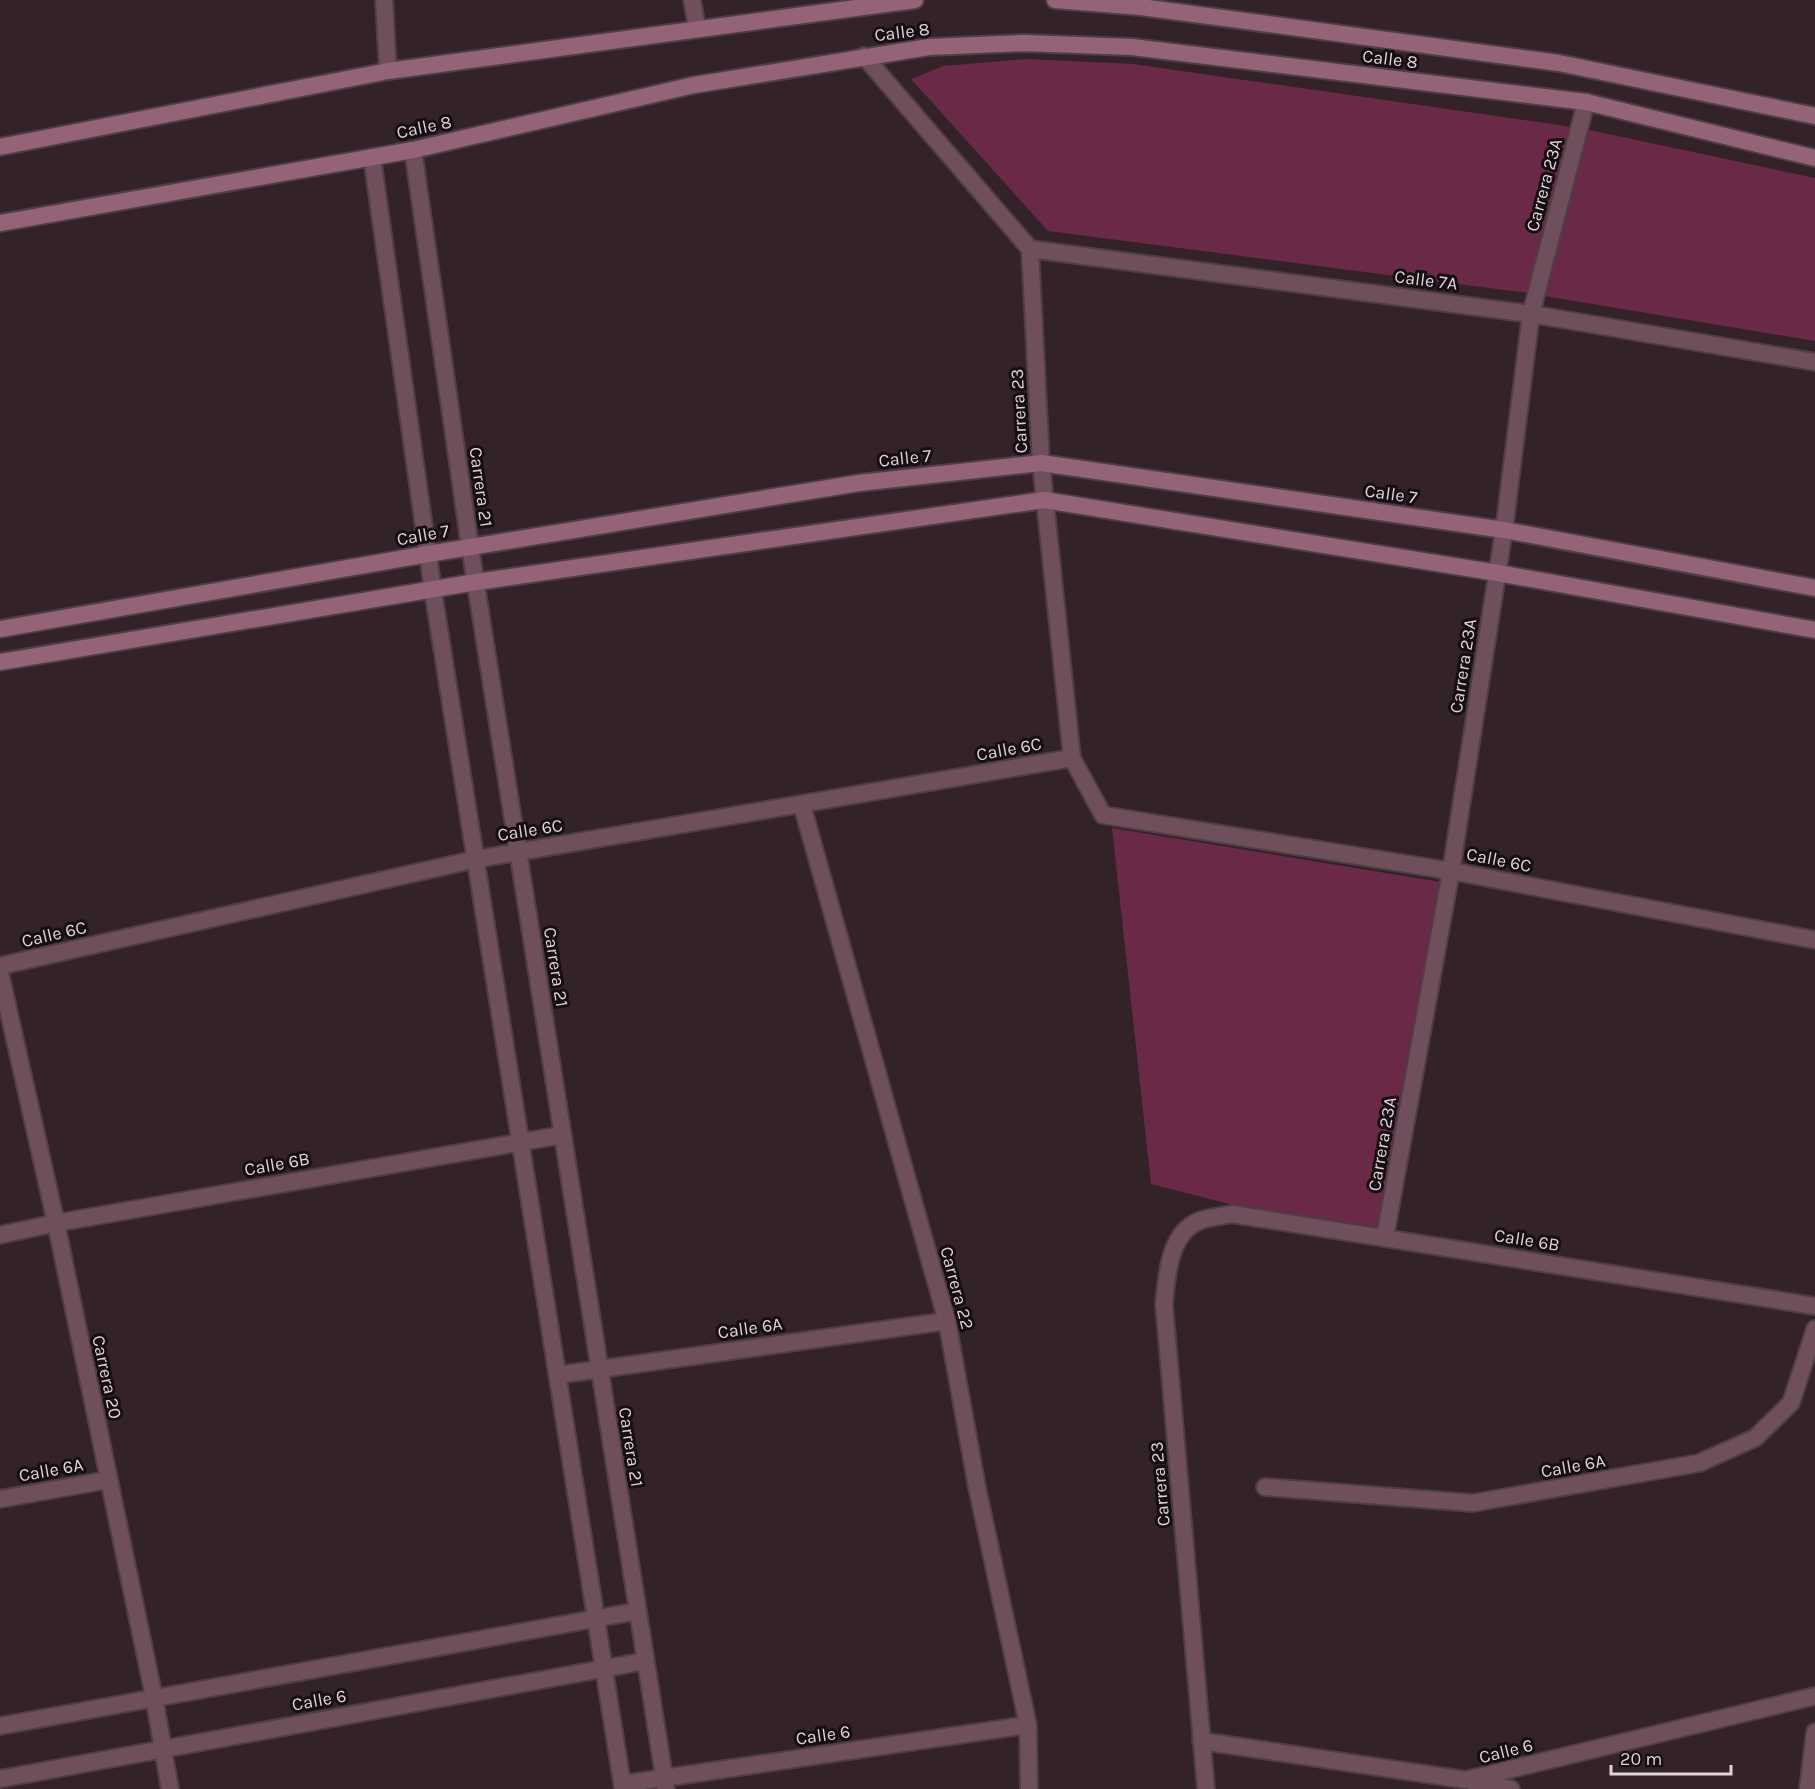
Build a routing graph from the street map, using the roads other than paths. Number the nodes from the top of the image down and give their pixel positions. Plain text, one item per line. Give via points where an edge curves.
1 (384, 0) edge
2 (692, 0) edge
3 (915, 0) edge
4 (1055, 0) edge
5 (696, 27) junction
6 (864, 56) junction
7 (388, 71) junction
8 (1586, 102) junction
9 (1815, 116) edge
10 (0, 147) edge
11 (413, 150) junction
12 (372, 157) junction
13 (1815, 158) edge
14 (0, 223) edge
15 (1030, 249) junction
16 (1531, 314) junction
17 (1815, 362) edge
18 (1041, 463) junction
19 (1044, 500) junction
20 (1504, 530) junction
21 (470, 547) junction
22 (428, 554) junction
23 (1498, 573) junction
24 (476, 582) junction
25 (1815, 588) edge
26 (434, 591) junction
27 (0, 629) edge
28 (1815, 630) edge
29 (0, 662) edge
30 (1072, 758) junction
31 (802, 805) junction
32 (1103, 814) joint
33 (518, 852) junction
34 (477, 859) junction
35 (1451, 871) junction
36 (1815, 940) edge
37 (0, 966) edge
38 (0, 973) edge
39 (562, 1135) junction
40 (520, 1141) junction
41 (1232, 1214) joint
42 (56, 1223) junction
43 (0, 1235) edge
44 (1385, 1237) junction
45 (1815, 1306) edge
46 (947, 1321) junction
47 (1815, 1329) edge
48 (599, 1369) junction
49 (557, 1375) junction
50 (108, 1480) junction
51 (1265, 1487) dead end
52 (0, 1499) edge
53 (638, 1611) junction
54 (596, 1618) junction
55 (645, 1661) junction
56 (604, 1668) junction
57 (1815, 1696) edge
58 (154, 1697) junction
59 (1028, 1725) junction
60 (0, 1726) edge
61 (1815, 1732) edge
62 (1201, 1741) junction
63 (163, 1747) junction
64 (0, 1779) edge
65 (1466, 1780) junction
66 (665, 1783) edge
67 (623, 1786) edge
68 (170, 1789) edge
69 (1029, 1789) edge
70 (1206, 1789) edge
71 (1511, 1789) edge
72 (1808, 1789) edge

1 - 7 street
2 - 5 street
3 - 5 main road, Calle 8
4 - 9 main road, Calle 8 via 1141,7 1559,63
5 - 7 main road, Calle 8
6 - 8 main road, Calle 8 via 929,47 1024,43 1132,47
6 - 11 main road, Calle 8 via 694,85
6 - 15 street
7 - 10 main road, Calle 8
8 - 13 main road, Calle 8
8 - 16 street, Carrera 23A
11 - 12 main road, Calle 8
11 - 21 street, Carrera 21
12 - 14 main road, Calle 8
12 - 22 street
15 - 16 street, Calle 7A
15 - 18 street, Carrera 23
16 - 17 street, Calle 7A
16 - 20 street, Carrera 23A
18 - 19 street, Carrera 23
18 - 20 main road, Calle 7
18 - 21 main road, Calle 7 via 859,483
19 - 23 main road
19 - 24 main road
19 - 30 street, Carrera 23
20 - 23 street, Carrera 23A
20 - 25 main road, Calle 7
21 - 22 main road, Calle 7
21 - 24 street, Carrera 21
22 - 26 street
22 - 27 main road, Calle 7
23 - 28 main road
23 - 35 street, Carrera 23A
24 - 26 main road
24 - 33 street, Carrera 21
26 - 29 main road
26 - 34 street
30 - 31 street, Calle 6C
30 - 32 street, Carrera 23
31 - 33 street, Calle 6C
31 - 46 street, Carrera 22
32 - 35 street, Calle 6C
33 - 34 street, Calle 6C
33 - 39 street, Carrera 21
34 - 37 street, Calle 6C
34 - 40 street
35 - 36 street, Calle 6C
35 - 44 street, Carrera 23A
38 - 42 street, Carrera 20
39 - 40 street, Calle 6B
39 - 48 street, Carrera 21
40 - 42 street, Calle 6B
40 - 49 street
41 - 44 street, Calle 6B
41 - 62 street, Carrera 23 via 1198,1221 1183,1235 1170,1259 1164,1304
42 - 43 street, Calle 6B
42 - 50 street, Carrera 20
44 - 45 street, Calle 6B
46 - 48 street, Calle 6A
46 - 59 street, Carrera 22 via 977,1487
47 - 51 street, Calle 6A via 1791,1403 1755,1438 1699,1463 1473,1503
48 - 49 street, Calle 6A
48 - 53 street, Carrera 21
49 - 54 street
50 - 52 street, Calle 6A
50 - 58 street, Carrera 20
53 - 54 street, Calle 6
53 - 55 street, Carrera 21
54 - 56 street
54 - 58 street, Calle 6
55 - 56 street, Calle 6
55 - 66 street, Carrera 21
56 - 63 street, Calle 6
56 - 67 street
57 - 65 street, Calle 6
58 - 60 street, Calle 6
58 - 63 street, Carrera 20
59 - 66 street, Calle 6
59 - 69 street, Carrera 22
61 - 72 street
62 - 65 street, Calle 6
62 - 70 street, Carrera 23
63 - 64 street, Calle 6
63 - 68 street, Carrera 20
65 - 71 street
66 - 67 street, Calle 6

